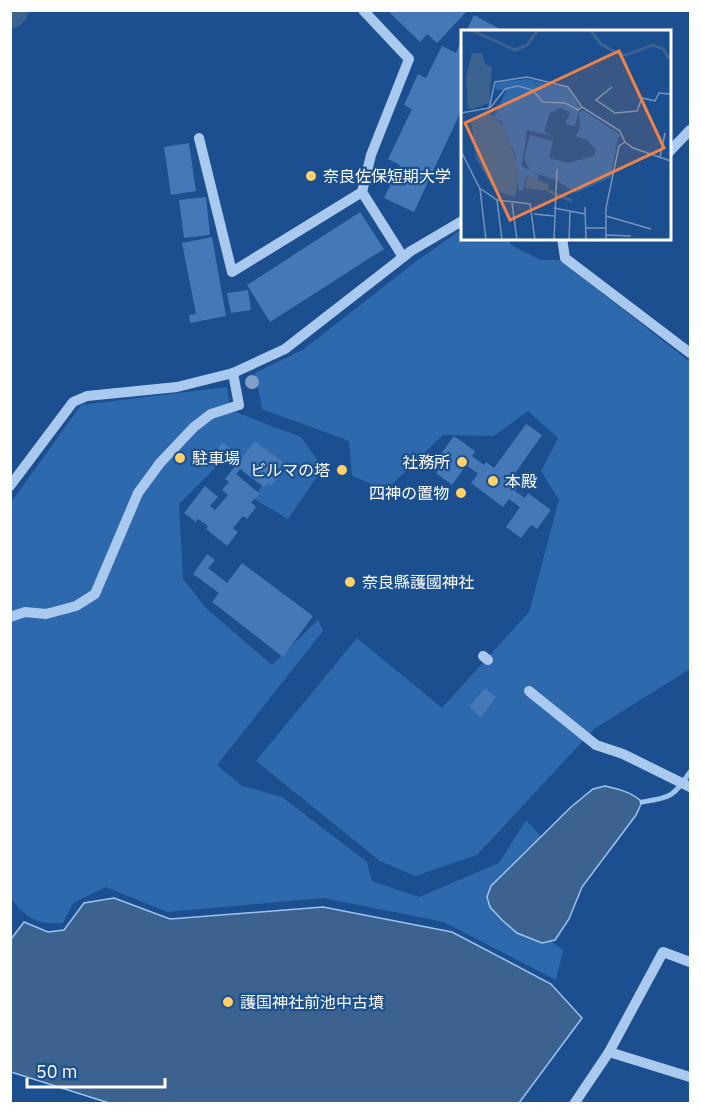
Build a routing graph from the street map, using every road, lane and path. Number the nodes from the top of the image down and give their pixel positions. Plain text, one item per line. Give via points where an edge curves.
1 (363, 10) edge
2 (690, 130) edge
3 (199, 138) dead end
4 (671, 149) edge
5 (362, 192) junction
6 (461, 222) edge
7 (562, 240) edge
8 (403, 257) junction
9 (690, 353) edge
10 (233, 373) junction
11 (10, 486) edge
12 (10, 617) edge
13 (529, 691) dead end
14 (685, 784) edge
15 (690, 962) edge
16 (609, 1052) junction
17 (690, 1077) edge
18 (573, 1104) edge

1 - 5 street via 409,59 371,155
2 - 4 street
3 - 5 street via 232,272
5 - 8 street
6 - 8 street
7 - 9 street via 566,258
8 - 10 street via 285,349
10 - 11 street via 177,387 87,396 73,402
10 - 12 street via 239,405 211,414 160,463 138,493 95,594 76,606
13 - 14 street via 596,745
15 - 16 street via 663,952
16 - 17 street
16 - 18 street

